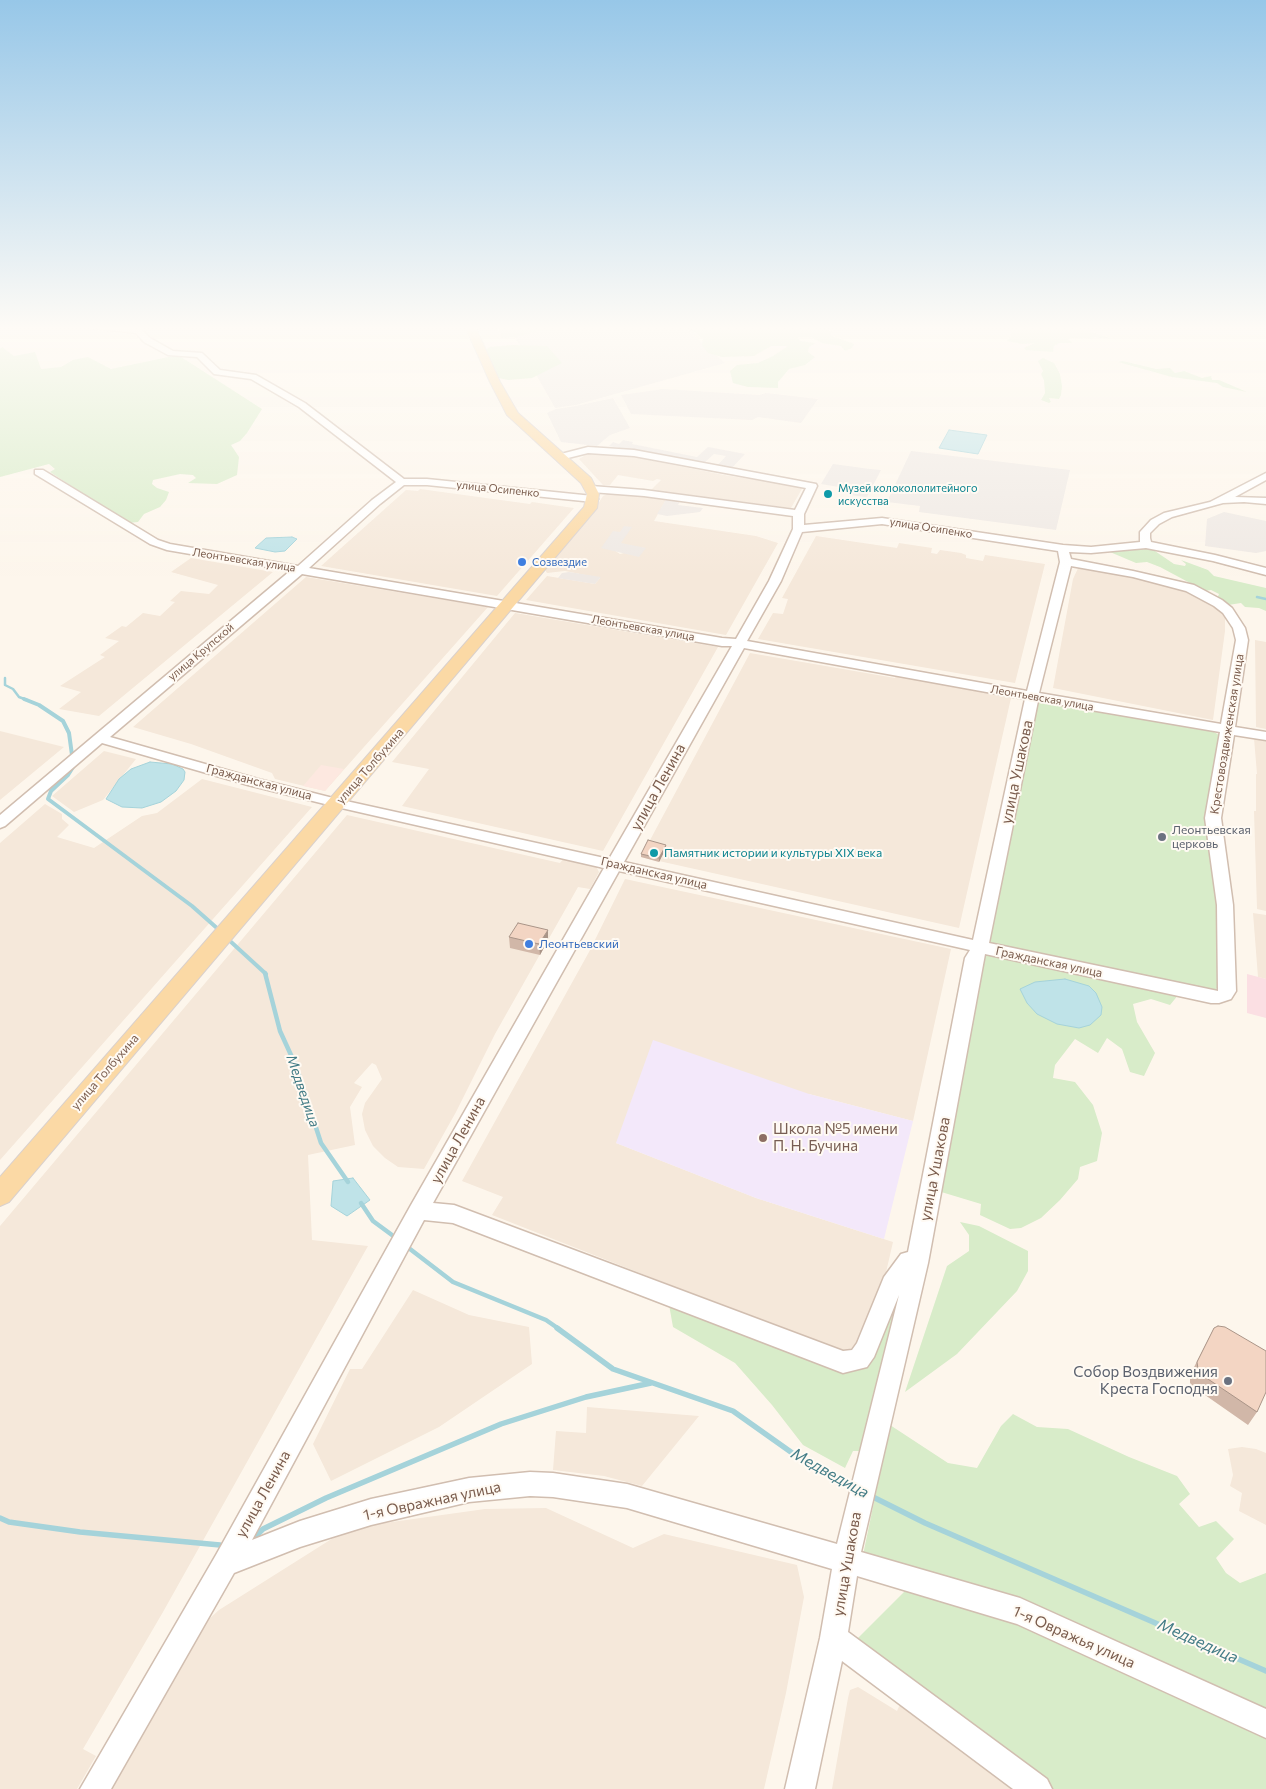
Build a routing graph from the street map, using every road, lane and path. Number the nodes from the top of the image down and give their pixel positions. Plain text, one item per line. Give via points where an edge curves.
1 (308, 409) edge
2 (510, 409) edge
3 (560, 457) junction
4 (39, 472) dead end
5 (1266, 476) edge
6 (402, 482) junction
7 (592, 494) junction
8 (1221, 501) junction
9 (1266, 501) edge
10 (799, 521) junction
11 (1146, 545) junction
12 (1065, 555) junction
13 (301, 569) junction
14 (1266, 572) edge
15 (508, 605) junction
16 (1228, 611) joint
17 (739, 643) junction
18 (1032, 696) junction
19 (1228, 729) junction
20 (1266, 736) edge
21 (100, 738) junction
22 (337, 803) junction
23 (0, 823) edge
24 (614, 864) junction
25 (980, 947) junction
26 (1211, 997) joint
27 (0, 1195) edge
28 (418, 1211) junction
29 (917, 1263) junction
30 (847, 1560) junction
31 (225, 1564) junction
32 (834, 1638) junction
33 (1266, 1724) edge
34 (95, 1789) edge
35 (800, 1789) edge
36 (1036, 1789) edge

1 - 6 street
2 - 3 main road
3 - 7 main road via 587,481
3 - 10 street, улица Ленина via 588,450 621,451 812,486
4 - 13 street, Леонтьевская улица via 167,547
5 - 8 street
6 - 7 street, улица Осипенко
6 - 13 street, улица Крупской
7 - 10 street, улица Осипенко via 644,493
7 - 15 main road, улица Толбухина via 589,511
8 - 9 street
8 - 11 street via 1168,515 1156,522 1145,532
10 - 12 street, улица Осипенко via 882,521
10 - 17 street, улица Ленина via 775,581
11 - 12 street
11 - 14 street via 1202,554
12 - 16 street, улица Осипенко via 1184,586 1207,596
12 - 18 street, улица Ушакова
13 - 15 street, Леонтьевская улица
13 - 21 street, улица Крупской
15 - 17 street, Леонтьевская улица
15 - 22 main road, улица Толбухина
16 - 19 street, Крестовоздвиженская улица via 1239,628 1242,640
17 - 18 street, Леонтьевская улица
17 - 24 street, улица Ленина
18 - 19 street, Леонтьевская улица
18 - 25 street, улица Ушакова
19 - 20 street, Леонтьевская улица
19 - 26 street, Крестовоздвиженская улица via 1213,818 1225,905 1227,991 1225,995
21 - 22 street, Гражданская улица
21 - 23 street, улица Крупской
22 - 24 street, Гражданская улица
22 - 27 main road, улица Толбухина
24 - 25 street, Гражданская улица
24 - 28 street, улица Ленина
25 - 26 street, Гражданская улица
25 - 29 street, улица Ушакова via 974,958
28 - 29 street via 454,1214 843,1362 859,1359 866,1350 892,1284 909,1261
28 - 31 street, улица Ленина
29 - 30 street, улица Ушакова
30 - 31 street, 1-я Овражная улица via 627,1496 530,1484 469,1490 371,1512 300,1534
30 - 32 street, улица Ушакова
30 - 33 street, 1-я Овражья улица via 1020,1611
31 - 34 street, улица Ленина
32 - 35 street, улица Ушакова
32 - 36 street

